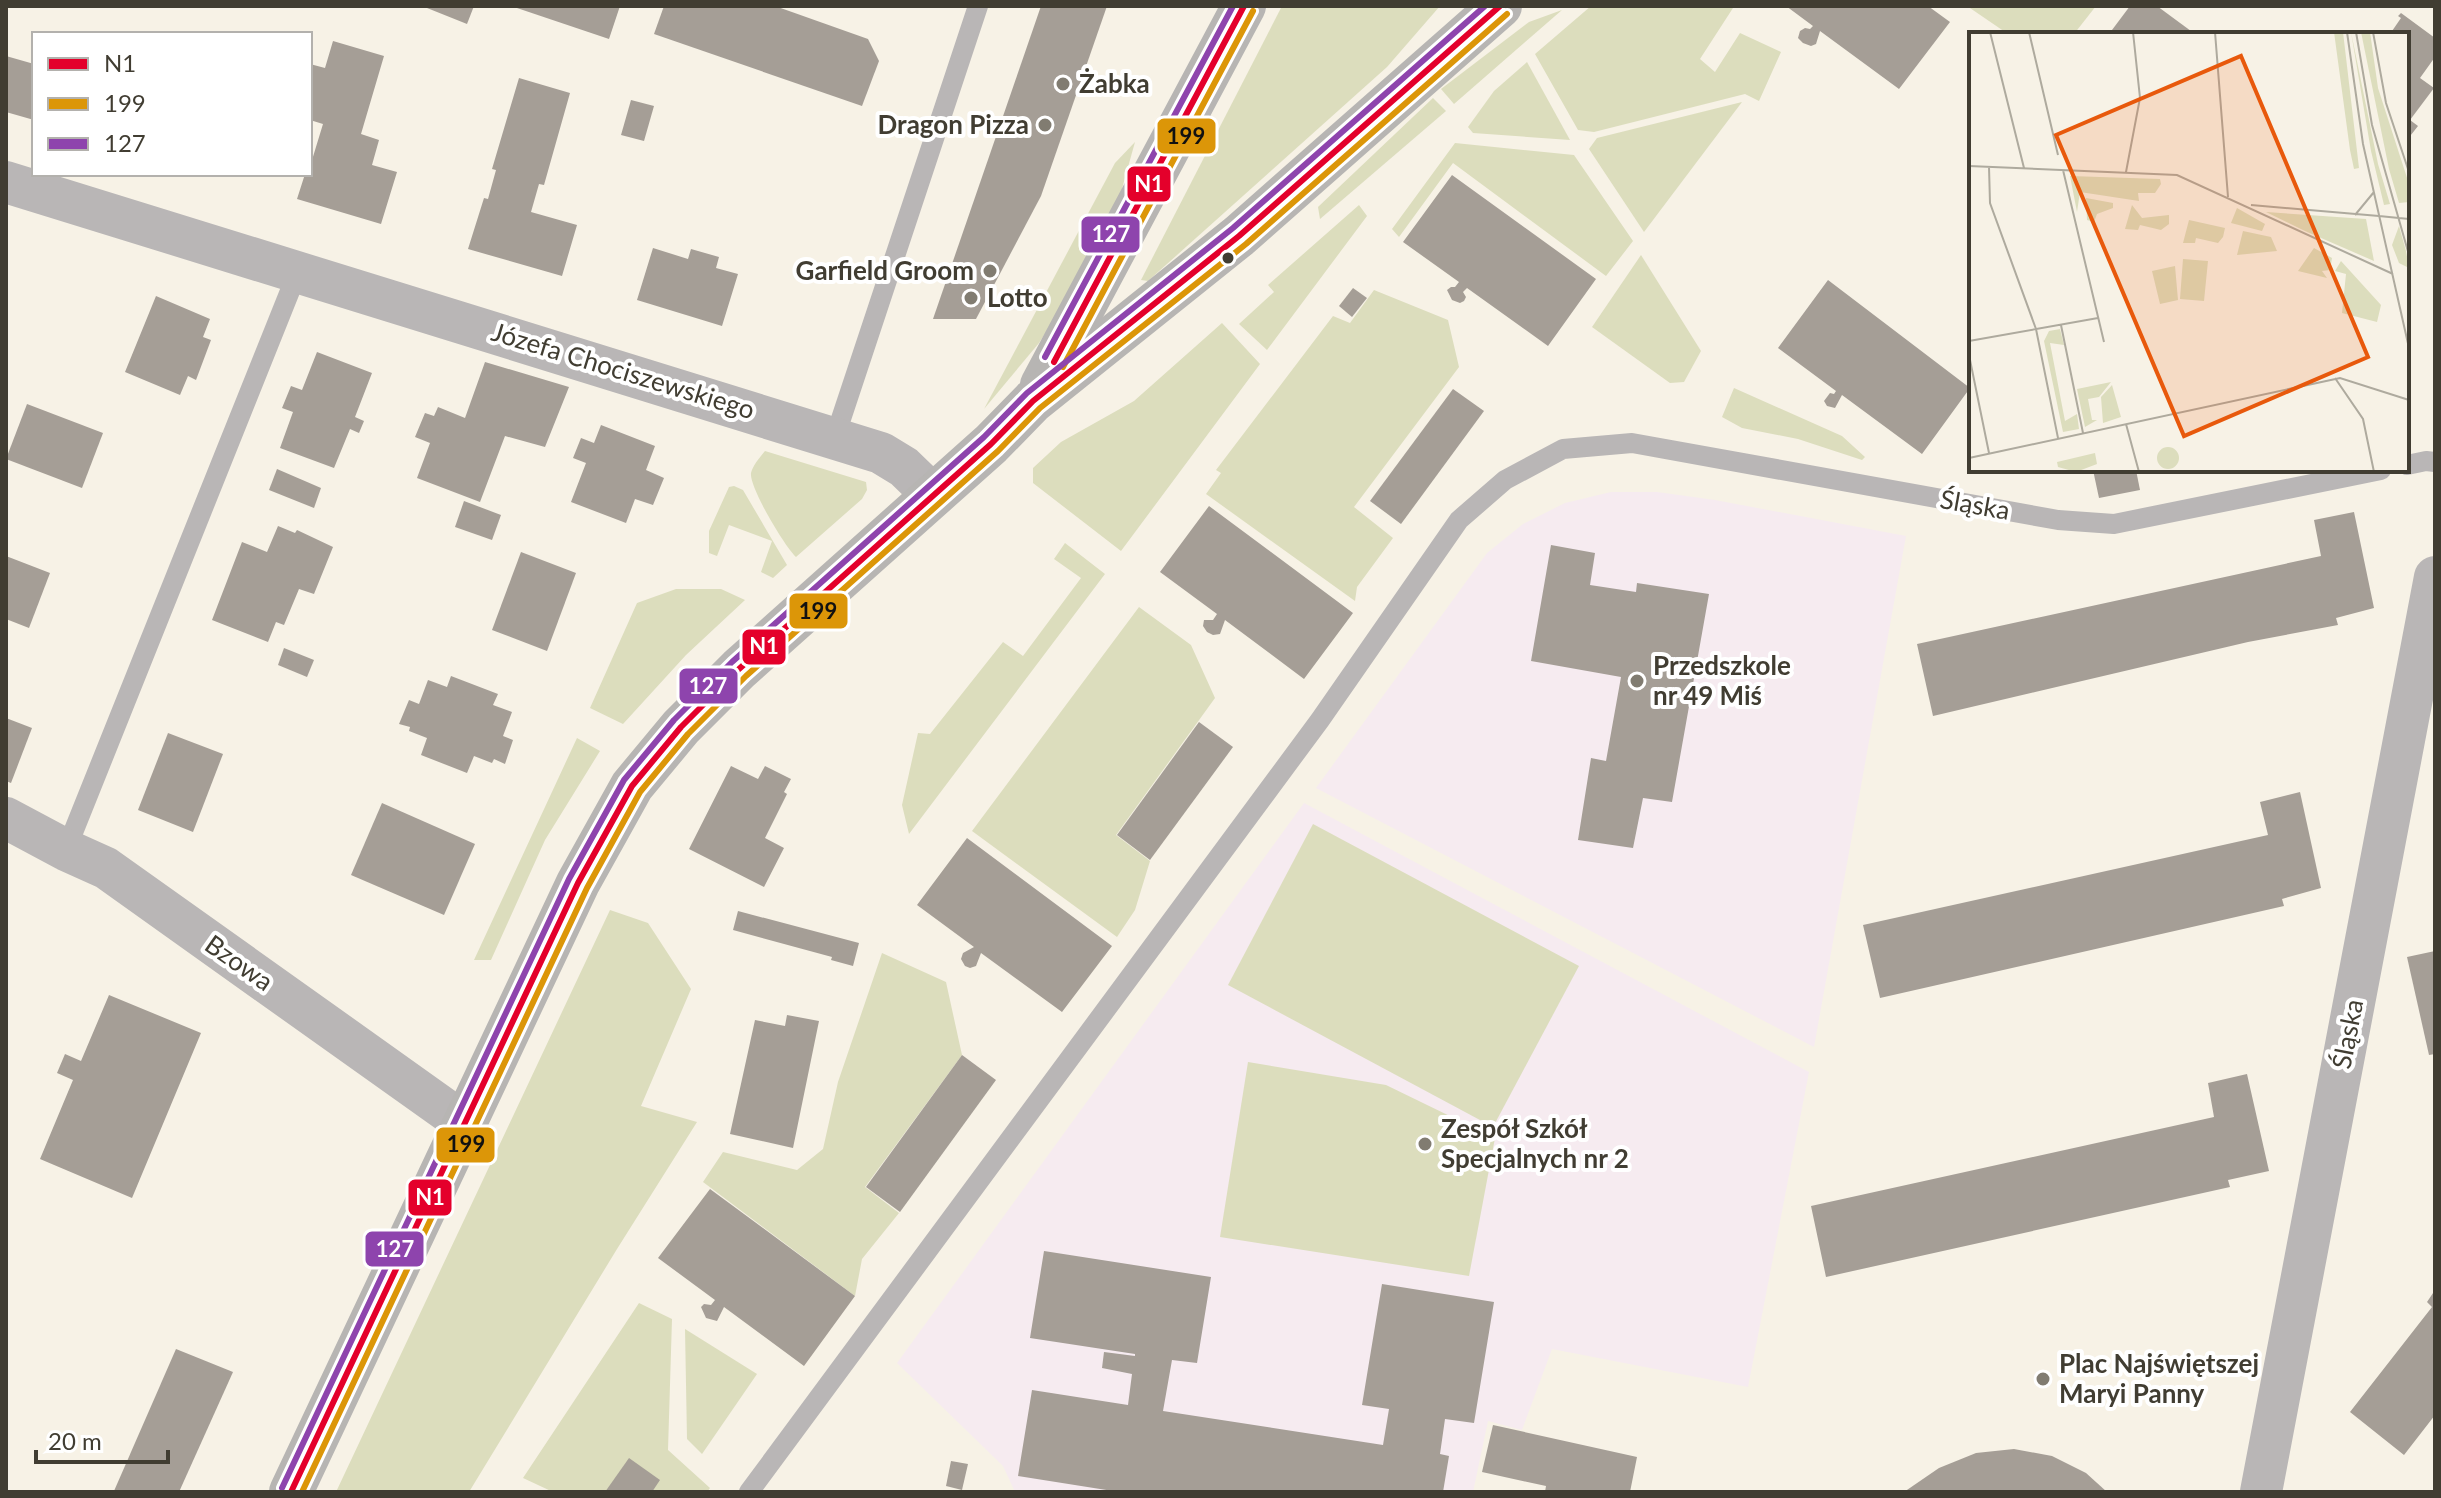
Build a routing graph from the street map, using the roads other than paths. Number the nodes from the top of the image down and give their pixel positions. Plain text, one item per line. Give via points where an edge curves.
1 (978, 6) edge
2 (1244, 6) edge
3 (1500, 6) edge
4 (6, 182) edge
5 (298, 271) junction
6 (1033, 401) junction
7 (835, 437) junction
8 (2435, 462) edge
9 (2409, 465) edge
10 (2371, 472) edge
11 (934, 496) junction
12 (2435, 577) edge
13 (6, 818) edge
14 (66, 850) junction
15 (464, 1123) junction
16 (291, 1492) edge
17 (749, 1492) edge
18 (2261, 1492) edge

1 - 7 lane
2 - 6 street
3 - 6 street via 1239,236
4 - 5 street, Józefa Chociszewskiego
5 - 7 street, Józefa Chociszewskiego
5 - 14 lane
6 - 11 street
7 - 11 street, Józefa Chociszewskiego via 881,453
8 - 9 lane
10 - 17 lane, Śląska via 2114,524 2058,520 1632,443 1563,449 1505,480 1459,520 1320,720
11 - 15 street via 739,669 632,786 578,883
12 - 18 street, Śląska
13 - 14 street, Bzowa
14 - 15 street, Bzowa via 106,868
15 - 16 street

